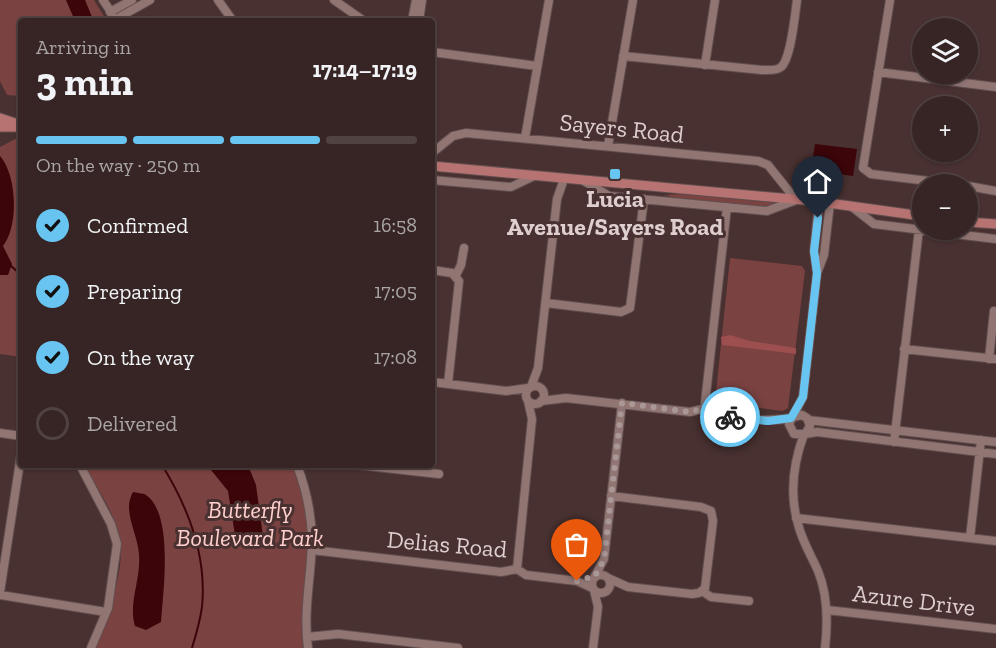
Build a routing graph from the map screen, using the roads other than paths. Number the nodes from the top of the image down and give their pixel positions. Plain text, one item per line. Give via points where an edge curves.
1 (103, 0) edge
2 (132, 0) edge
3 (150, 0) edge
4 (218, 0) edge
5 (334, 0) edge
6 (416, 0) edge
7 (422, 0) edge
8 (549, 0) edge
9 (633, 0) edge
10 (715, 0) edge
11 (797, 0) edge
12 (890, 0) edge
13 (110, 12) junction
14 (114, 18) edge
15 (119, 18) edge
16 (232, 18) edge
17 (360, 18) edge
18 (413, 18) edge
19 (419, 18) edge
20 (435, 51) edge
21 (623, 56) junction
22 (705, 65) junction
23 (537, 66) junction
24 (878, 72) junction
25 (996, 87) edge
26 (0, 118) edge
27 (18, 125) edge
28 (18, 126) edge
29 (0, 127) edge
30 (525, 138) junction
31 (608, 146) junction
32 (435, 151) edge
33 (435, 166) edge
34 (534, 176) junction
35 (560, 178) junction
36 (912, 179) edge
37 (435, 180) edge
38 (584, 181) junction
39 (978, 188) edge
40 (996, 191) edge
41 (644, 200) junction
42 (796, 200) junction
43 (819, 202) junction
44 (830, 203) junction
45 (851, 206) junction
46 (727, 207) junction
47 (912, 215) edge
48 (978, 223) edge
49 (996, 224) edge
50 (912, 229) edge
51 (978, 238) edge
52 (918, 240) edge
53 (996, 240) edge
54 (464, 248) dead end
55 (435, 271) edge
56 (817, 273) junction
57 (456, 275) junction
58 (546, 303) junction
59 (994, 312) dead end
60 (904, 349) junction
61 (992, 359) edge
62 (538, 368) junction
63 (435, 382) edge
64 (448, 384) junction
65 (529, 388) junction
66 (542, 389) junction
67 (506, 391) junction
68 (803, 397) junction
69 (566, 398) junction
70 (527, 400) junction
71 (541, 401) junction
72 (622, 403) junction
73 (706, 408) junction
74 (792, 417) junction
75 (532, 419) junction
76 (808, 419) junction
77 (768, 421) junction
78 (895, 430) junction
79 (791, 431) junction
80 (0, 432) edge
81 (804, 434) junction
82 (18, 435) edge
83 (981, 440) junction
84 (894, 442) junction
85 (996, 442) edge
86 (796, 452) junction
87 (980, 453) junction
88 (996, 454) edge
89 (19, 468) edge
90 (82, 468) edge
91 (298, 468) edge
92 (386, 468) edge
93 (439, 474) dead end
94 (611, 496) junction
95 (796, 518) junction
96 (970, 538) junction
97 (996, 541) edge
98 (312, 550) junction
99 (604, 559) junction
100 (517, 569) junction
101 (595, 576) junction
102 (608, 577) junction
103 (577, 581) junction
104 (628, 587) junction
105 (593, 589) junction
106 (704, 589) junction
107 (606, 591) junction
108 (0, 594) edge
109 (749, 601) dead end
110 (598, 607) junction
111 (827, 610) junction
112 (106, 612) junction
113 (996, 629) edge
114 (307, 637) junction
115 (416, 646) edge
116 (91, 648) edge
117 (308, 648) edge
118 (458, 648) edge
119 (593, 648) edge
120 (825, 648) edge

1 - 13 street
2 - 13 street
3 - 15 street
4 - 16 street
5 - 17 street
6 - 18 street
7 - 19 street
8 - 23 street
9 - 21 street
10 - 22 street
11 - 22 street via 789,48 781,68
12 - 24 street
13 - 14 street
20 - 23 street
21 - 22 street
21 - 31 street
23 - 30 street
24 - 25 street
24 - 36 street via 863,165 871,174
26 - 27 main road
28 - 29 main road
30 - 31 street, Sayers Road
30 - 32 street, Sayers Road via 462,133
31 - 42 street, Sayers Road via 763,162
33 - 34 main road
34 - 35 main road
34 - 37 street via 511,187
35 - 38 main road
35 - 58 street
38 - 41 street via 603,195
38 - 42 main road
39 - 40 street
41 - 46 street
41 - 58 street via 630,308 621,312
42 - 43 main road
42 - 46 street via 771,211
43 - 44 main road
43 - 56 street via 814,251
44 - 45 main road
44 - 56 street via 824,255
45 - 47 main road
45 - 50 street via 870,223
46 - 73 street
48 - 49 main road
51 - 53 street
52 - 60 street
54 - 57 street
55 - 57 street
56 - 68 street
57 - 64 street via 459,286
58 - 62 street
59 - 61 street
60 - 61 street
60 - 78 street
62 - 65 street
62 - 66 street
63 - 64 street
64 - 67 street
65 - 66 street
65 - 67 street
65 - 70 street
66 - 69 street
66 - 71 street
67 - 70 street
68 - 74 street
68 - 76 street
69 - 71 street
69 - 72 street
70 - 71 street via 534,404
70 - 75 street
71 - 75 street
72 - 73 street via 690,412
72 - 94 street
73 - 77 street via 720,416
74 - 76 street via 799,414
74 - 77 street
74 - 79 street
75 - 100 street
76 - 78 street
76 - 81 street via 810,426
77 - 79 street
78 - 83 street
78 - 84 street
79 - 81 street
79 - 86 street
80 - 82 street
81 - 84 street via 817,432
81 - 86 street
83 - 85 street
83 - 87 street
84 - 87 street
86 - 95 street
87 - 88 street
87 - 96 street
89 - 108 street
90 - 112 street via 117,540
91 - 98 street via 310,514
92 - 93 street
94 - 99 street
94 - 106 street via 711,511
95 - 96 street
95 - 111 street via 820,578
96 - 97 street
98 - 100 street, Delias Road via 501,572
98 - 114 street via 305,612
99 - 101 street
99 - 102 street
100 - 103 street, Delias Road via 525,575
101 - 102 street
101 - 103 street, Delias Road
101 - 105 street
102 - 104 street
102 - 107 street
103 - 105 street, Delias Road
104 - 106 street via 692,594
104 - 107 street
105 - 107 street
105 - 110 street
106 - 109 street via 711,597
107 - 110 street
108 - 112 street
110 - 119 street
111 - 113 street, Azure Drive
111 - 120 street
112 - 116 street
114 - 115 street via 338,634
114 - 117 street
115 - 118 street

